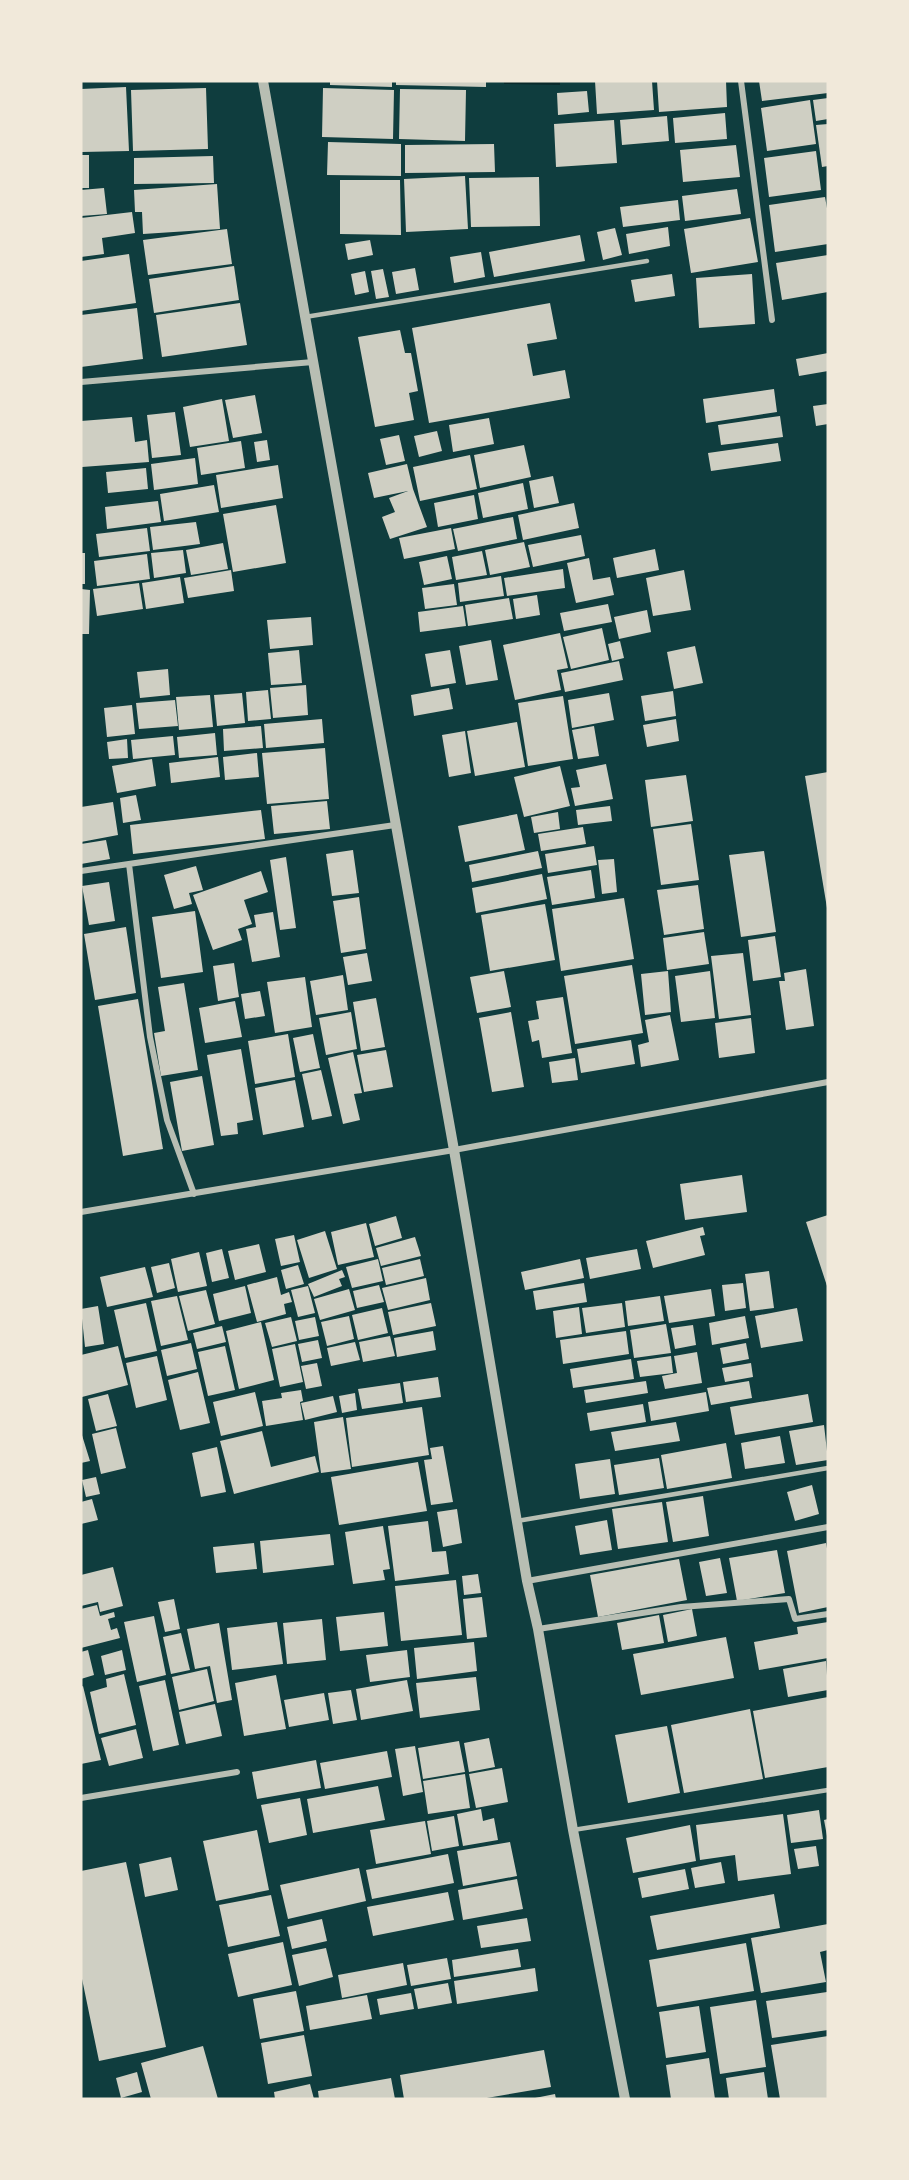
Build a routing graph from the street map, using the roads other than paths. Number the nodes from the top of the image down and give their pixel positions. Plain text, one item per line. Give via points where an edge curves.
1 (263, 81) edge
2 (741, 81) edge
3 (647, 261) dead end
4 (305, 317) junction
5 (772, 320) dead end
6 (313, 362) junction
7 (81, 382) edge
8 (395, 825) junction
9 (129, 864) junction
10 (81, 871) edge
11 (828, 1082) edge
12 (454, 1150) junction
13 (194, 1194) junction
14 (81, 1212) edge
15 (828, 1468) edge
16 (517, 1521) junction
17 (828, 1527) edge
18 (527, 1581) junction
19 (828, 1614) edge
20 (538, 1629) junction
21 (237, 1772) dead end
22 (828, 1790) edge
23 (81, 1798) edge
24 (573, 1830) junction
25 (625, 2099) edge

1 - 4 street
2 - 5 street
3 - 4 lane
4 - 6 street
6 - 7 street
6 - 8 street
8 - 9 street
8 - 12 street
9 - 10 street
9 - 13 street via 150,1037 167,1120
11 - 12 street
12 - 13 street
12 - 16 street
13 - 14 street
15 - 16 lane
16 - 18 street
17 - 18 street
18 - 20 street
19 - 20 street via 795,1619 789,1599 681,1607
20 - 24 street
21 - 23 street
22 - 24 lane
24 - 25 street

